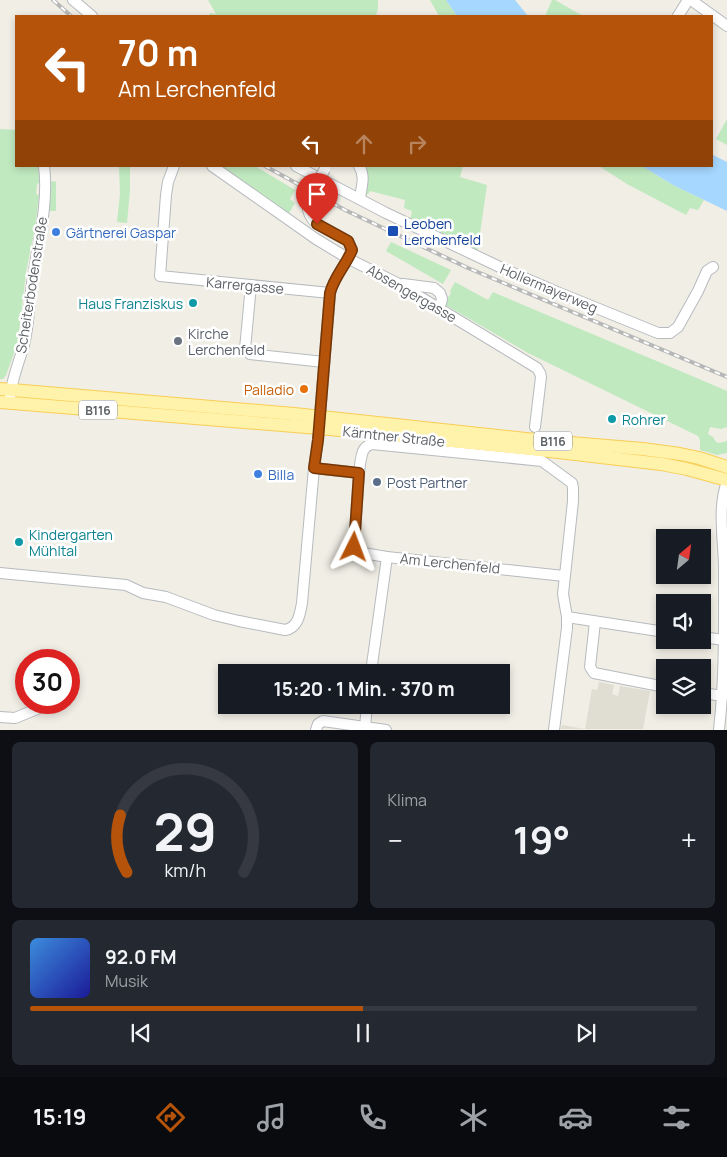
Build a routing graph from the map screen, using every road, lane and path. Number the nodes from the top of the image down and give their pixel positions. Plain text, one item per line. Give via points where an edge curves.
1 (73, 0) edge
2 (689, 0) edge
3 (91, 15) edge
4 (679, 15) edge
5 (711, 15) edge
6 (713, 16) edge
7 (727, 26) edge
8 (44, 167) edge
9 (174, 167) edge
10 (213, 167) edge
11 (298, 167) edge
12 (325, 167) edge
13 (360, 167) edge
14 (360, 199) junction
15 (349, 258) junction
16 (713, 267) dead end
17 (397, 283) junction
18 (251, 285) junction
19 (330, 293) junction
20 (437, 307) junction
21 (324, 362) junction
22 (5, 396) edge
23 (319, 423) junction
24 (535, 427) dead end
25 (727, 466) edge
26 (314, 468) junction
27 (359, 473) junction
28 (727, 481) edge
29 (387, 557) junction
30 (0, 573) edge
31 (564, 576) junction
32 (567, 617) junction
33 (595, 622) junction
34 (656, 631) edge
35 (711, 638) edge
36 (724, 640) junction
37 (372, 664) edge
38 (656, 684) edge
39 (711, 694) edge
40 (723, 696) junction
41 (24, 714) edge
42 (366, 714) edge
43 (0, 717) edge
44 (365, 727) junction
45 (316, 730) edge
46 (386, 730) edge
47 (554, 730) edge
48 (719, 730) edge

1 - 3 street
2 - 4 street
2 - 5 street
6 - 7 street
8 - 22 street, Scheiterbodenstraße via 42,219 24,345
9 - 18 street, Karrergasse via 166,195 160,276
10 - 15 street, Absengergasse via 308,234
11 - 14 street, Hollermayerweg
12 - 15 street, bridge via 308,198 307,208 313,221 348,241 352,250
13 - 14 street via 364,179
14 - 16 street, Hollermayerweg via 504,270 658,333 670,333 678,327 707,271
15 - 17 street, Absengergasse
15 - 19 street
17 - 20 street, Absengergasse
17 - 20 street via 434,288 442,299
18 - 19 street, Karrergasse
18 - 21 street via 247,352
19 - 21 street
20 - 24 street, Absengergasse via 537,368 541,377
21 - 23 street
22 - 23 main road, Kärntner Straße / B116
22 - 23 main road, Kärntner Straße / B116 via 94,394
23 - 25 main road, Kärntner Straße / B116 via 643,449
23 - 26 street
23 - 28 main road, Kärntner Straße / B116 via 661,464
26 - 27 street
26 - 30 street via 302,603 298,620 288,630 214,615 126,585
27 - 29 street, Am Lerchenfeld via 354,548 359,553
27 - 31 street, Am Lerchenfeld via 364,450 372,444 542,461 573,486
28 - 36 street via 722,508
29 - 31 street, Am Lerchenfeld
29 - 37 street
31 - 32 street
32 - 33 street
32 - 47 street
33 - 34 street
33 - 38 street via 590,667 594,673
35 - 36 street
36 - 40 street
39 - 40 street
40 - 48 street
41 - 43 street via 14,718
42 - 44 street
44 - 45 street via 323,721
44 - 46 street

